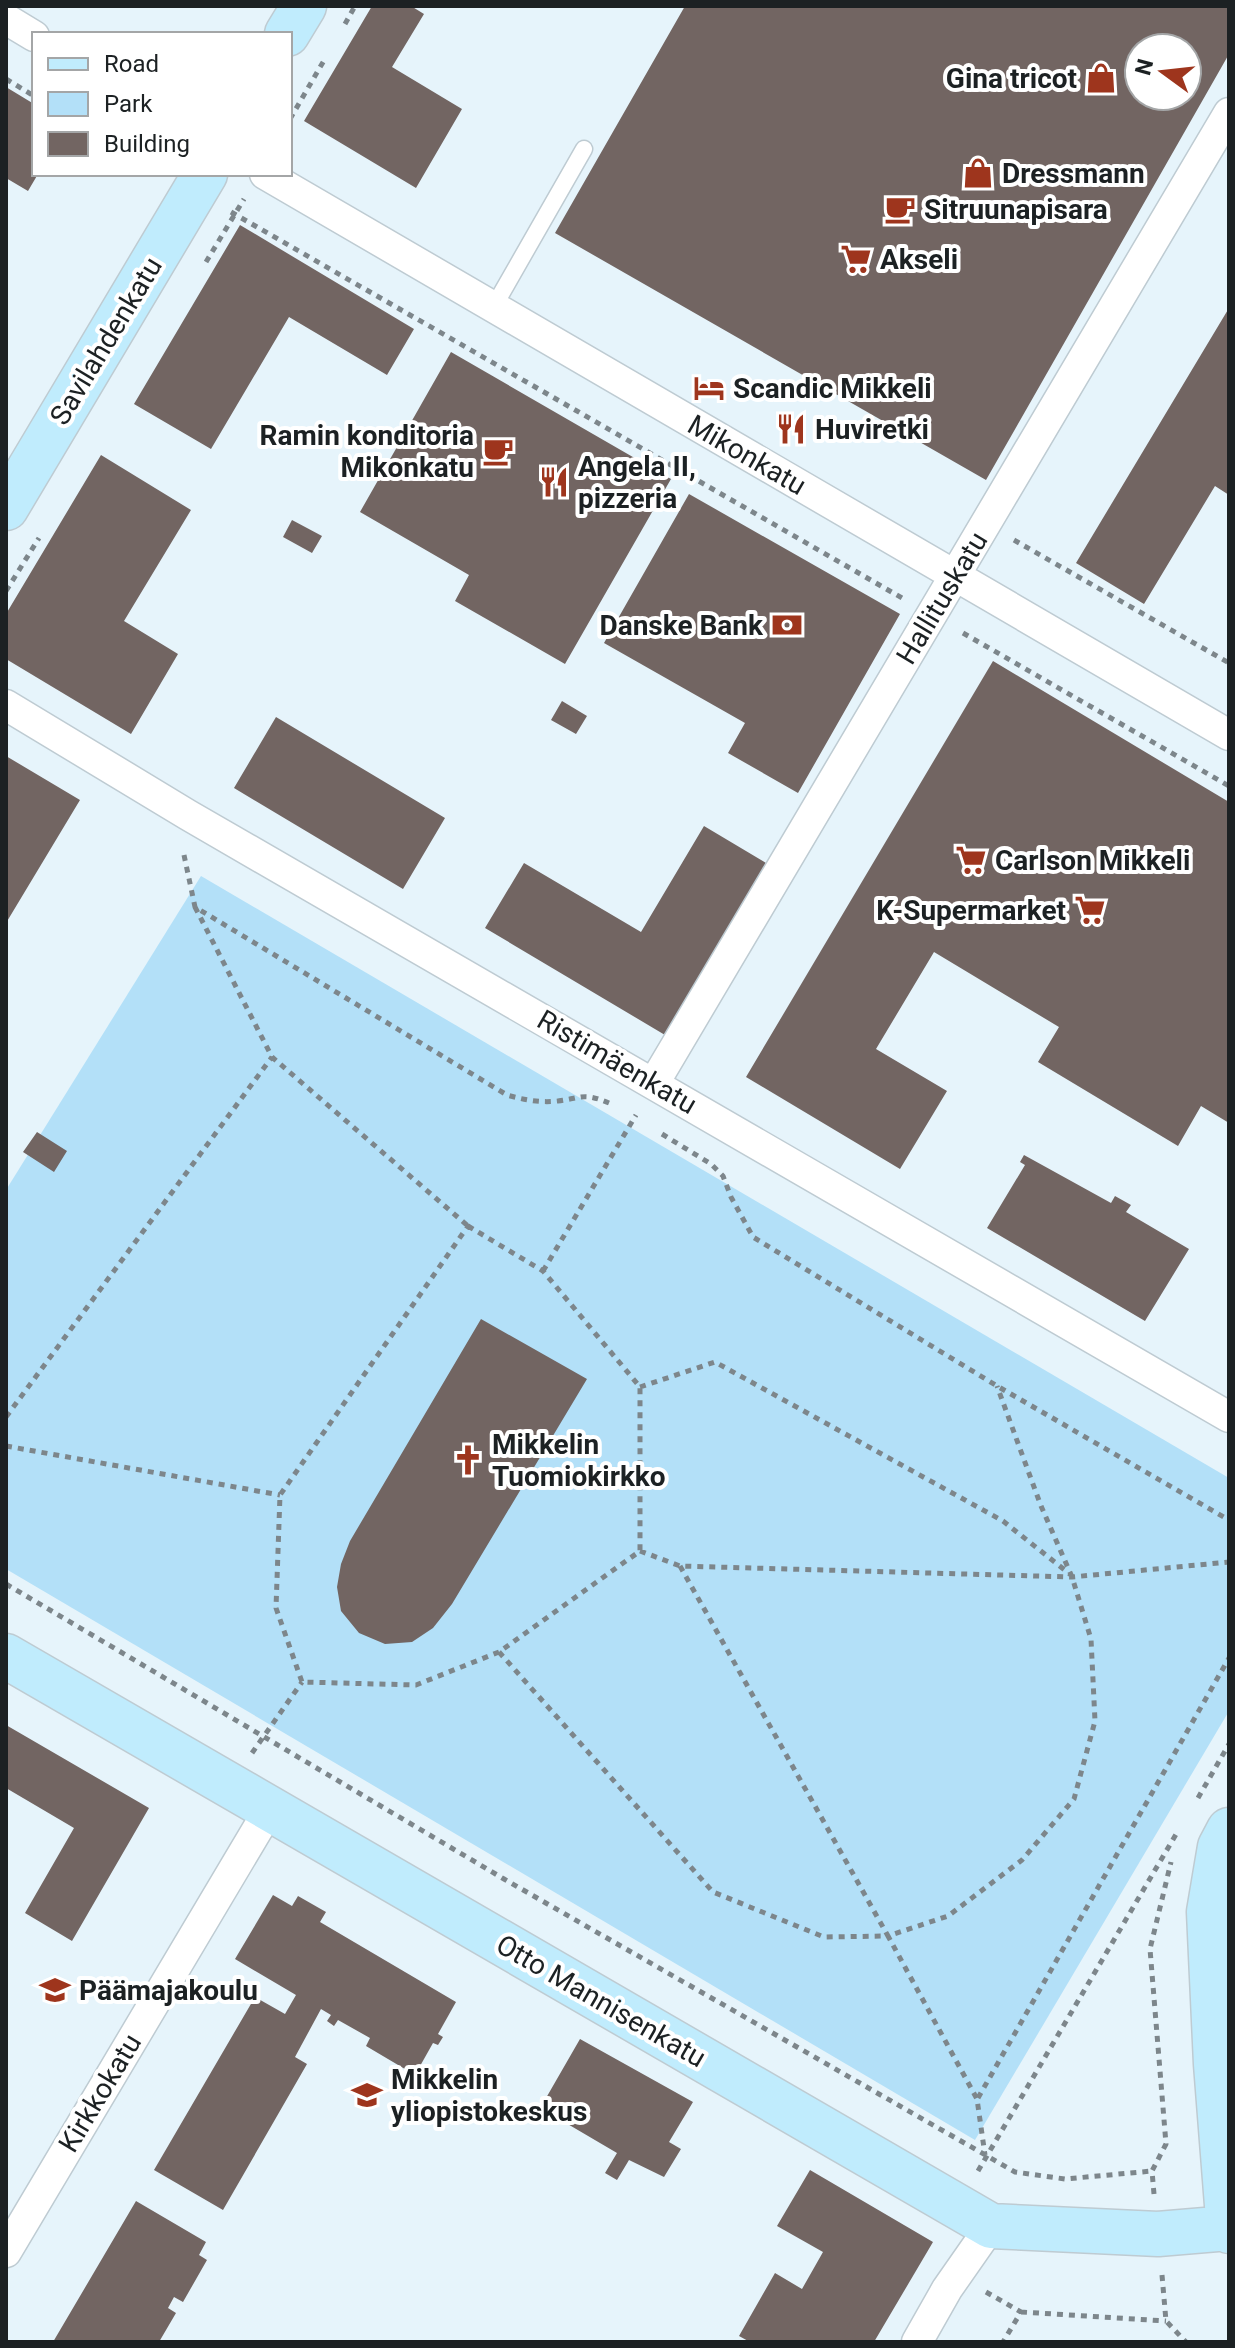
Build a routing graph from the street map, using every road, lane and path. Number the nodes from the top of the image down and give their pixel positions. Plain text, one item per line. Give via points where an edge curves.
1 (304, 6) edge
2 (6, 19) edge
3 (288, 32) edge
4 (32, 35) edge
5 (6, 79) edge
6 (32, 95) edge
7 (1229, 113) edge
8 (584, 149) dead end
9 (268, 176) edge
10 (200, 183) edge
11 (493, 308) junction
12 (6, 508) edge
13 (986, 524) junction
14 (955, 576) junction
15 (932, 615) junction
16 (1229, 663) edge
17 (6, 705) edge
18 (1229, 735) edge
19 (1229, 786) edge
20 (183, 849) dead end
21 (195, 907) junction
22 (272, 1057) junction
23 (654, 1083) junction
24 (621, 1110) dead end
25 (634, 1118) junction
26 (647, 1125) dead end
27 (660, 1133) dead end
28 (468, 1226) junction
29 (543, 1271) junction
30 (997, 1386) junction
31 (640, 1387) junction
32 (6, 1417) edge
33 (1229, 1417) edge
34 (6, 1446) edge
35 (280, 1495) junction
36 (1229, 1520) edge
37 (640, 1551) junction
38 (1229, 1562) edge
39 (680, 1566) junction
40 (1072, 1577) junction
41 (6, 1584) edge
42 (499, 1652) junction
43 (6, 1656) edge
44 (1229, 1658) edge
45 (302, 1682) junction
46 (262, 1737) junction
47 (1229, 1744) edge
48 (1193, 1806) dead end
49 (269, 1810) junction
50 (1229, 1830) edge
51 (888, 1936) junction
52 (977, 2099) junction
53 (986, 2156) junction
54 (1152, 2171) junction
55 (991, 2226) junction
56 (1229, 2229) edge
57 (1158, 2234) junction
58 (6, 2252) edge
59 (1021, 2312) dead end
60 (1166, 2321) junction
61 (917, 2342) edge
62 (1186, 2342) edge

1 - 3 street
2 - 4 street
5 - 6 path
7 - 13 street, Hallituskatu
8 - 11 lane
9 - 11 street, Mikonkatu
10 - 12 street, Savilahdenkatu
10 - 15 path
11 - 14 street, Mikonkatu
13 - 14 street, Hallituskatu
13 - 16 path
14 - 15 street, Hallituskatu
14 - 18 street, Mikonkatu
15 - 19 path
15 - 23 street, Hallituskatu
17 - 23 street, Ristimäenkatu
20 - 21 path
21 - 22 path
21 - 24 path via 507,1095 532,1102 586,1094
22 - 28 path
22 - 32 path
23 - 25 path
23 - 33 street, Ristimäenkatu
25 - 26 path
25 - 29 path
27 - 30 path via 723,1176 753,1237
28 - 29 path
28 - 35 path
29 - 31 path
30 - 36 path
30 - 40 path
31 - 37 path
31 - 40 path via 715,1362 1003,1521
34 - 35 path
35 - 45 path via 276,1608
37 - 39 path
37 - 42 path
38 - 40 path
39 - 40 path
39 - 51 path
40 - 51 path via 1091,1639 1095,1721 1074,1799 1022,1860 948,1916
41 - 46 path
42 - 45 path via 416,1685
42 - 51 path via 713,1892 824,1937
43 - 49 street, Otto Mannisenkatu
44 - 52 path
45 - 46 path
46 - 53 path
47 - 48 path
49 - 55 street, Otto Mannisenkatu
49 - 58 street, Kirkkokatu
50 - 56 street via 1220,1847 1209,1912
51 - 52 path
52 - 53 path
53 - 54 path via 1015,2172 1065,2179
53 - 54 path via 1179,1830 1150,1949 1166,2144
54 - 57 path
55 - 57 street, Otto Mannisenkatu
55 - 61 street
56 - 57 street, Otto Mannisenkatu
57 - 60 path
59 - 60 path
60 - 62 path

